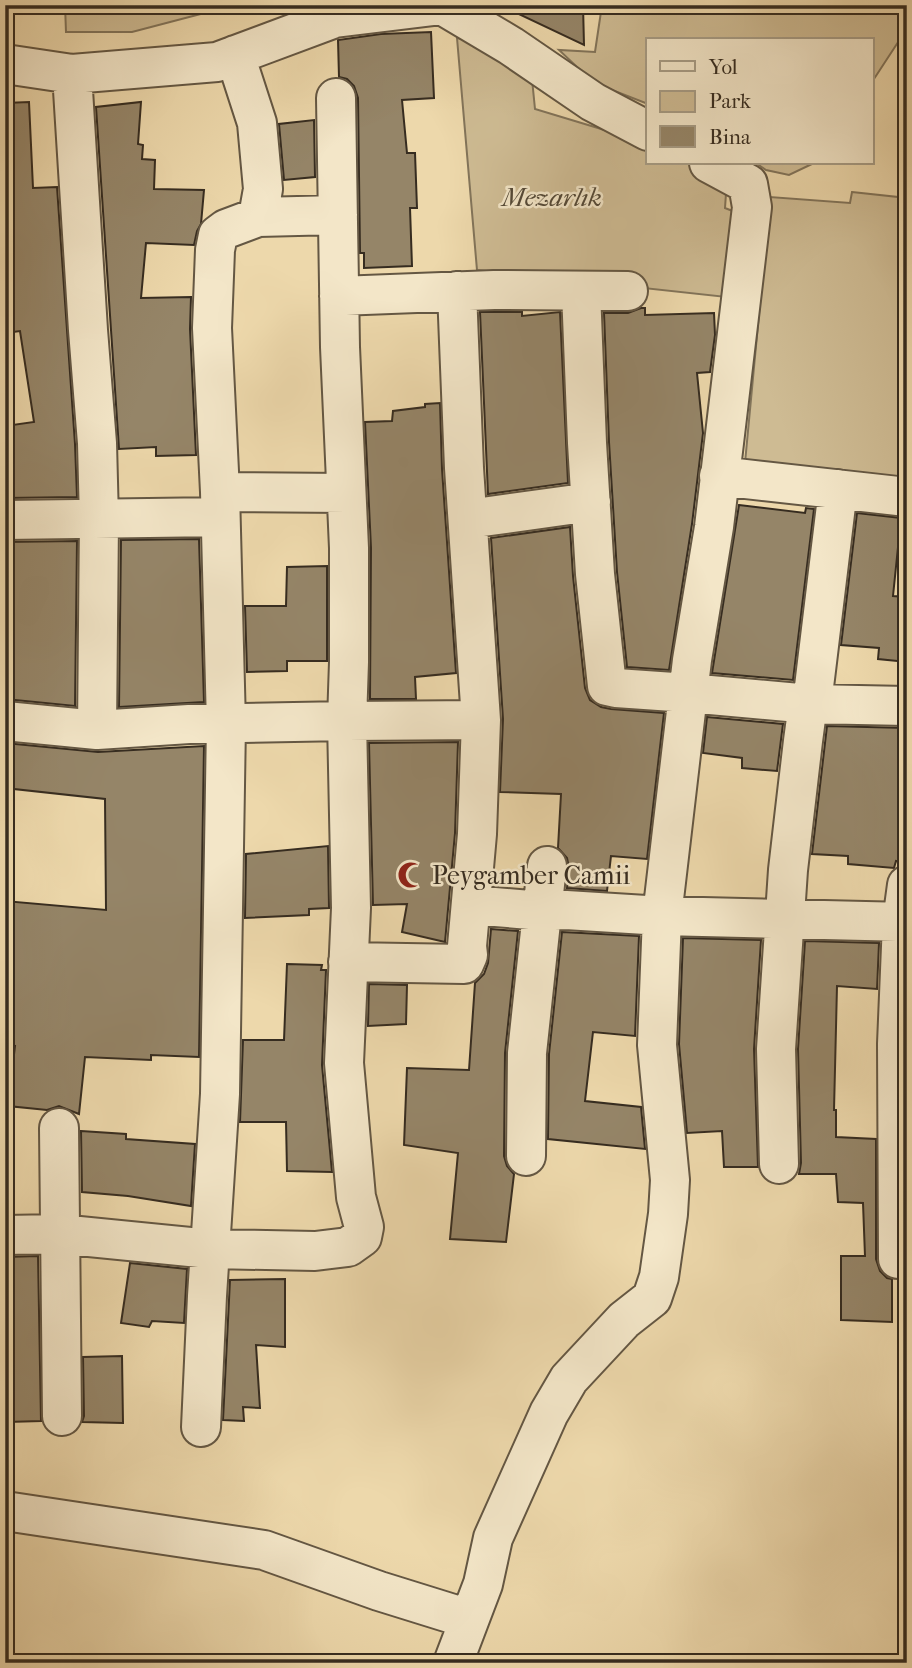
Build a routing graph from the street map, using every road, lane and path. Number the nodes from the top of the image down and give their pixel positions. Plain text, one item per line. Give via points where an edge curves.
1 (391, 9) edge
2 (235, 55) junction
3 (5, 64) edge
4 (72, 74) junction
5 (336, 98) dead end
6 (646, 130) edge
7 (711, 164) edge
8 (338, 215) junction
9 (258, 216) junction
10 (457, 291) junction
11 (581, 291) junction
12 (628, 291) dead end
13 (339, 296) junction
14 (719, 476) junction
15 (838, 489) junction
16 (346, 493) junction
17 (907, 497) edge
18 (591, 502) junction
19 (220, 505) junction
20 (468, 519) junction
21 (5, 520) edge
22 (99, 520) junction
23 (688, 693) junction
24 (810, 704) junction
25 (907, 706) edge
26 (347, 720) junction
27 (481, 720) junction
28 (5, 721) edge
29 (226, 724) junction
30 (97, 730) junction
31 (547, 866) dead end
32 (471, 905) junction
33 (905, 910) edge
34 (542, 911) junction
35 (662, 915) junction
36 (785, 919) junction
37 (348, 962) junction
38 (59, 1128) dead end
39 (526, 1156) dead end
40 (779, 1164) dead end
41 (59, 1234) junction
42 (5, 1235) edge
43 (210, 1249) junction
44 (898, 1259) dead end
45 (62, 1416) dead end
46 (201, 1427) dead end
47 (5, 1511) edge
48 (469, 1619) junction
49 (453, 1663) edge

1 - 2 street via 335,18
1 - 6 street via 442,5 593,102
2 - 4 street via 217,62
2 - 9 street via 257,122 263,189
3 - 4 street
4 - 22 street
5 - 8 street
7 - 14 street via 748,184 752,207
8 - 9 street
8 - 13 street
9 - 19 street via 218,235 215,250 212,328
10 - 11 street
10 - 13 street
10 - 20 street
11 - 12 street
11 - 18 street
13 - 16 street
14 - 15 street
14 - 23 street
15 - 17 street
15 - 24 street
16 - 19 street
16 - 26 street
18 - 20 street
18 - 23 street via 607,685
19 - 22 street
19 - 29 street
20 - 27 street
21 - 22 street
22 - 30 street
23 - 24 street
23 - 35 street
24 - 25 street
24 - 36 street
26 - 27 street
26 - 29 street
26 - 37 street
27 - 32 street
28 - 30 street
29 - 30 street
29 - 43 street via 220,1094
31 - 34 street
32 - 34 street
32 - 37 street via 464,964
33 - 36 street
33 - 44 street via 897,1044
34 - 35 street
34 - 39 street via 527,1053
35 - 36 street
35 - 48 street via 657,1045 670,1180 659,1277 652,1298 624,1320 569,1379 549,1413 493,1538
36 - 40 street via 776,1049
37 - 43 street via 344,1063 362,1237 348,1247 315,1251
38 - 41 street
41 - 42 street
41 - 43 street
41 - 45 street
43 - 46 street
47 - 48 street via 264,1550
48 - 49 street

